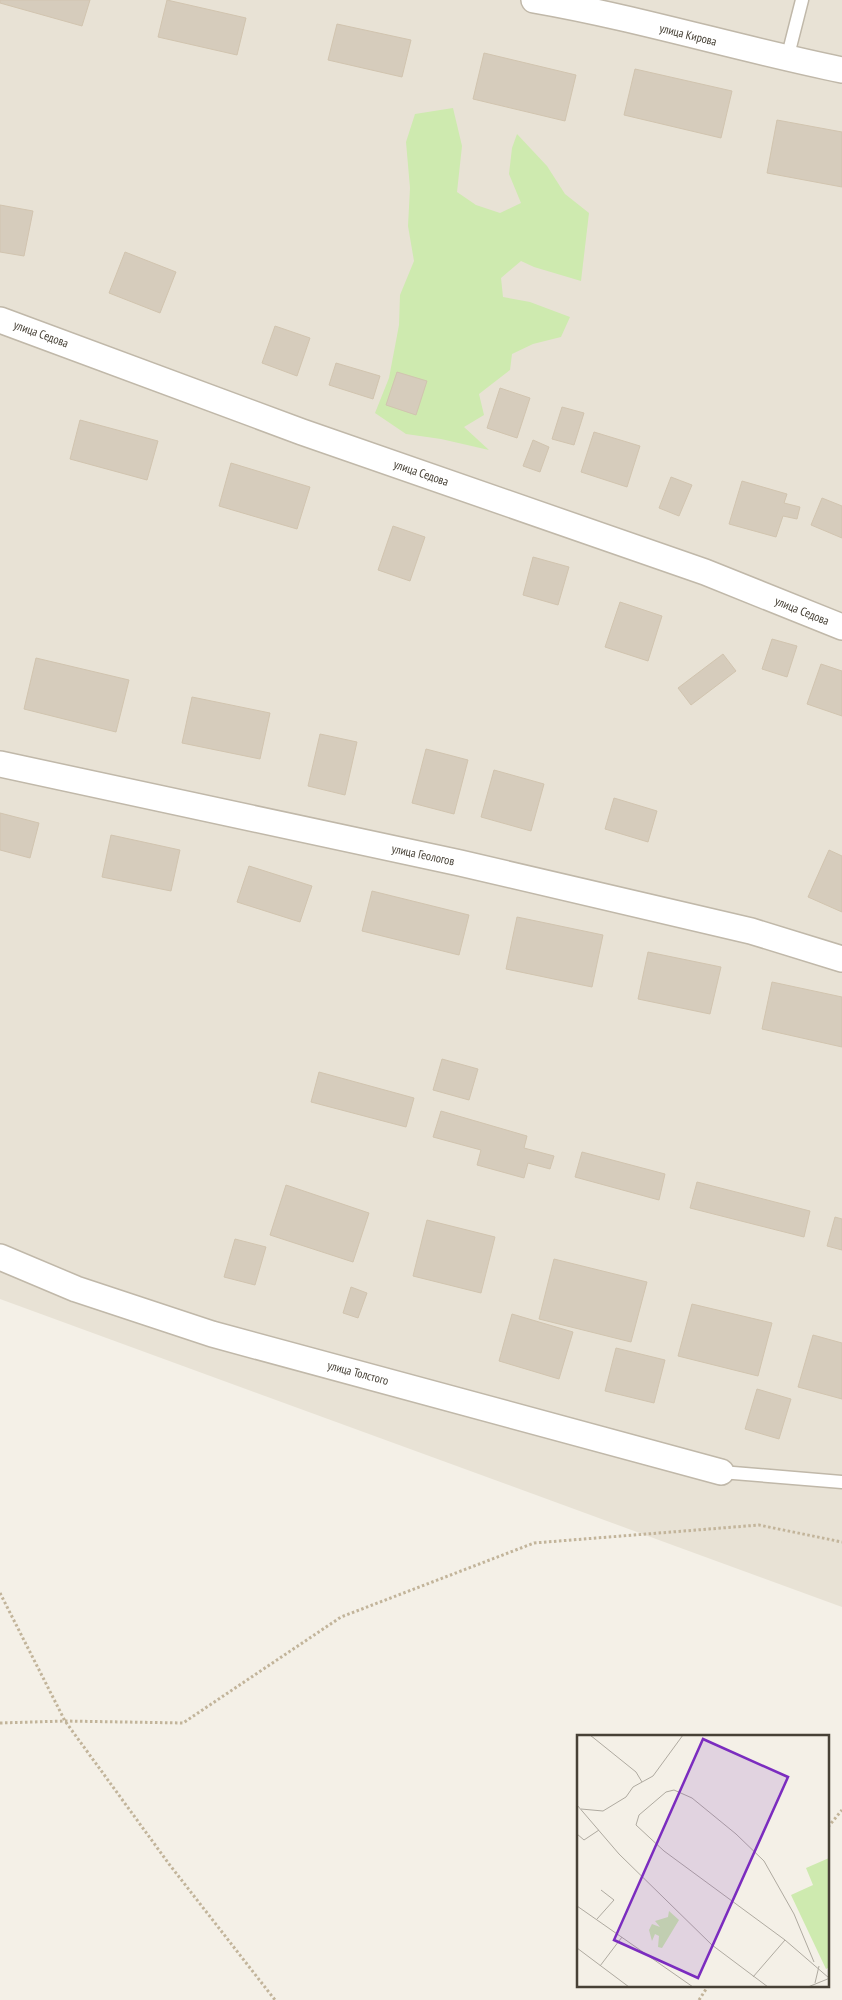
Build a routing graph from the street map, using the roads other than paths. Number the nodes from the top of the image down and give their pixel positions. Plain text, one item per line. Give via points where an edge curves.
1 (534, 0) edge
2 (802, 0) edge
3 (787, 59) junction
4 (842, 70) edge
5 (0, 320) edge
6 (842, 627) edge
7 (0, 764) edge
8 (842, 959) edge
9 (0, 1257) edge
10 (720, 1472) joint
11 (842, 1482) edge

1 - 3 street, улица Кирова via 572,6
2 - 3 lane
3 - 4 street, улица Кирова
5 - 6 street, улица Седова via 302,432 705,572
7 - 8 street, улица Геологов via 470,865 751,931
9 - 10 street, улица Толстого via 76,1289 212,1334
10 - 11 lane

